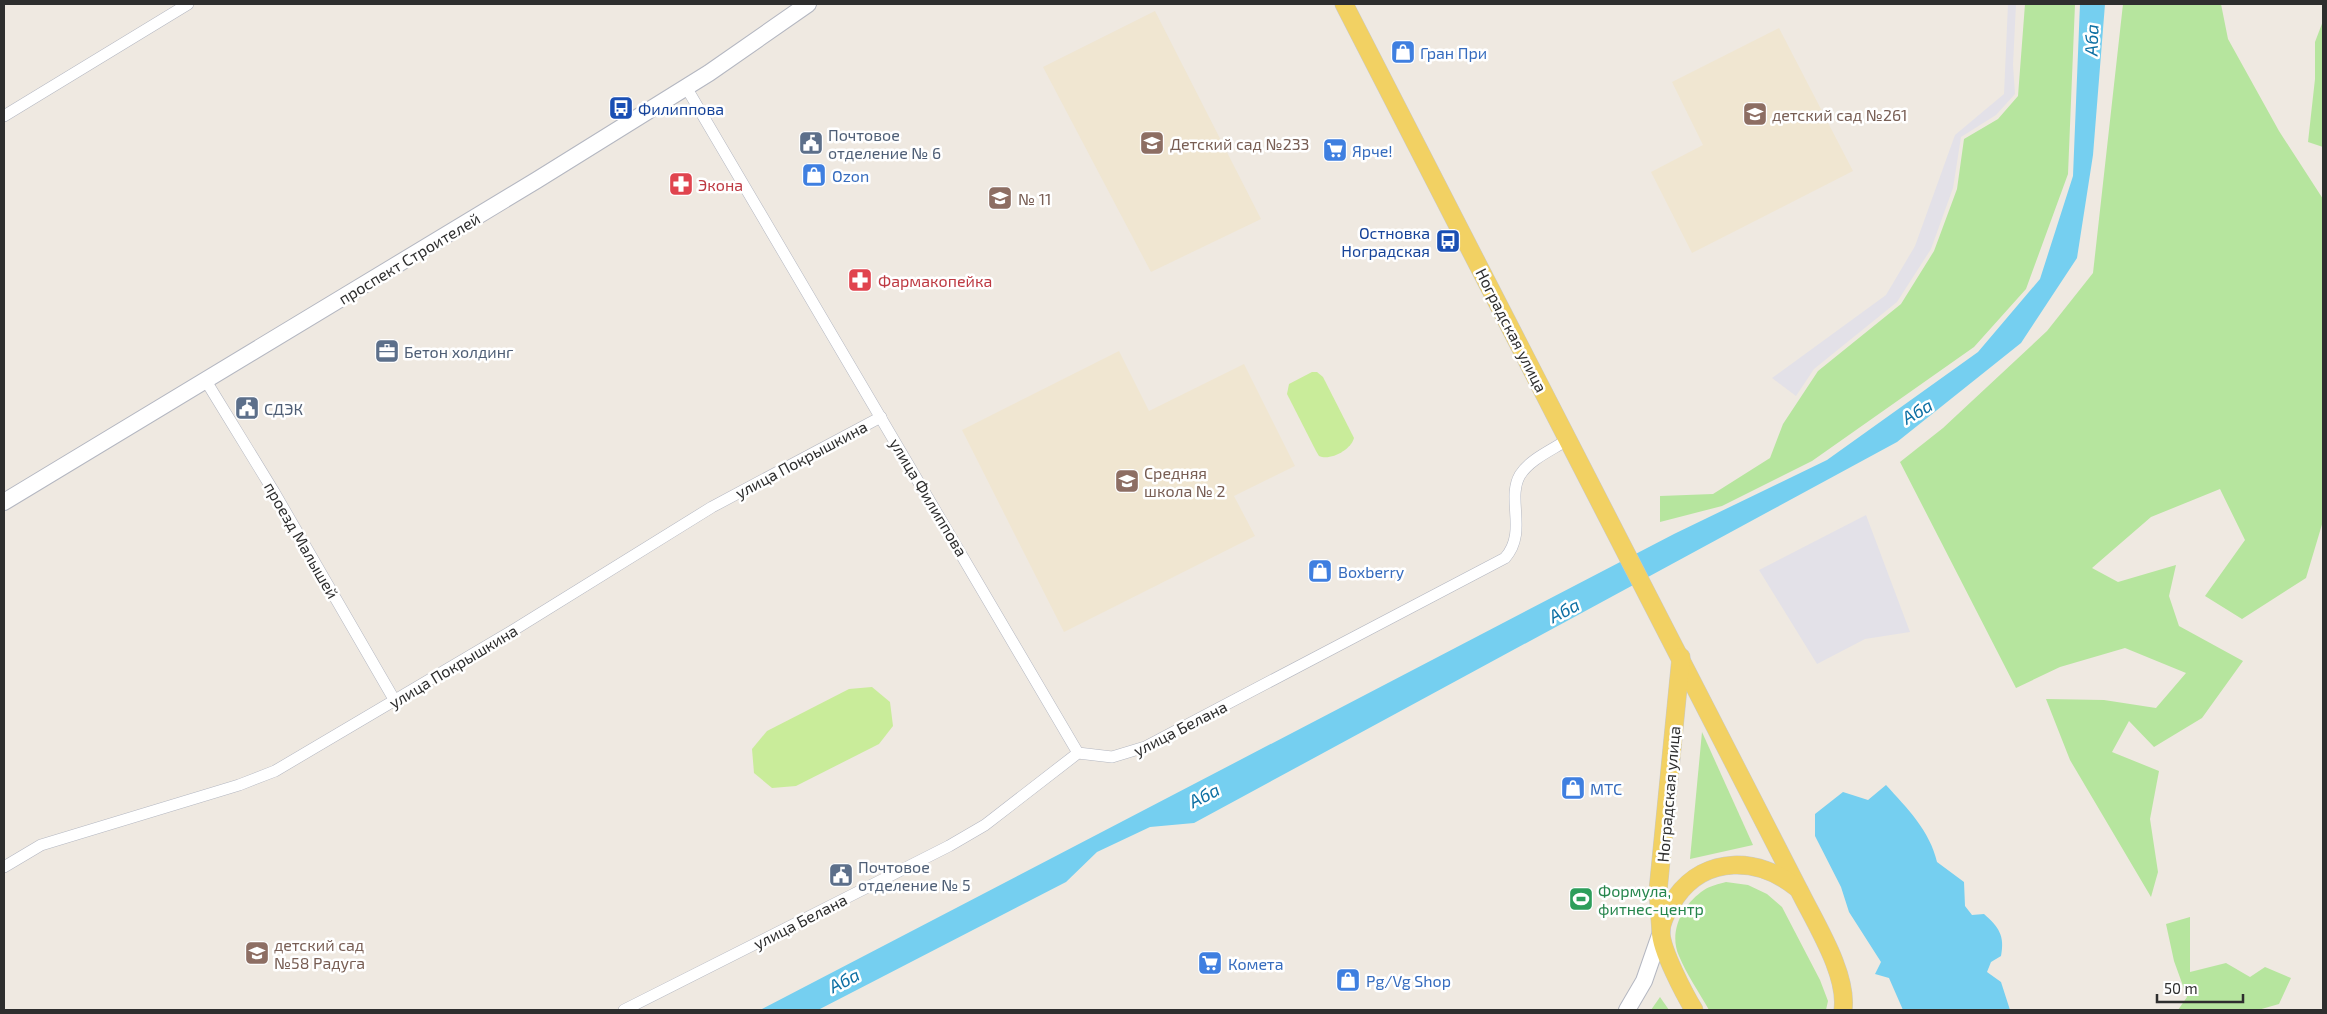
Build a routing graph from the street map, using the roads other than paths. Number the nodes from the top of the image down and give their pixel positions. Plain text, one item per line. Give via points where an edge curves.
1 (188, 4) edge
2 (808, 4) edge
3 (1344, 4) edge
4 (686, 87) junction
5 (4, 116) edge
6 (206, 380) junction
7 (882, 417) junction
8 (1567, 440) junction
9 (4, 502) edge
10 (1681, 656) junction
11 (394, 701) junction
12 (1078, 753) junction
13 (4, 867) edge
14 (1799, 890) junction
15 (1661, 932) junction
16 (1839, 974) junction
17 (624, 1010) edge
18 (1627, 1010) edge
19 (1694, 1010) edge
20 (1843, 1010) edge
21 (1856, 1010) edge

1 - 5 street
2 - 4 main road, проспект Строителей
3 - 8 main road, Ноградская улица
4 - 6 main road, проспект Строителей
4 - 7 street, улица Филиппова
6 - 9 main road, проспект Строителей
6 - 11 street, проезд Малышей
7 - 11 street, улица Покрышкина via 712,507
7 - 12 street, улица Филиппова
8 - 10 main road, Ноградская улица
8 - 12 street, улица Белана via 1530,464 1520,476 1515,540 1505,558 1145,747 1112,757
10 - 14 main road, Ноградская улица
10 - 15 main road, Ноградская улица via 1658,891
11 - 13 street, улица Покрышкина via 275,771 230,788 41,845
12 - 17 street, улица Белана via 985,825 948,846
14 - 15 main road via 1784,878 1758,867 1731,864 1702,873 1683,887 1670,906
14 - 16 main road, Ноградская улица
15 - 18 main road via 1644,981
15 - 19 main road, Ноградская улица via 1671,963
16 - 20 main road
16 - 21 main road, Ноградская улица

